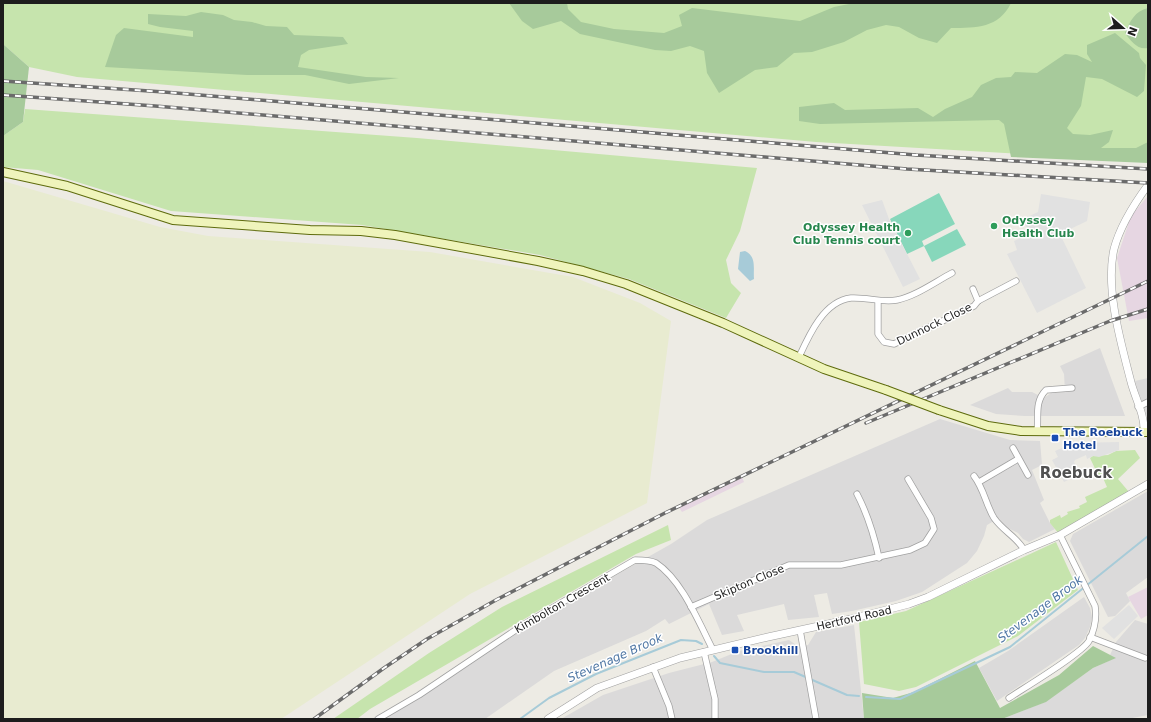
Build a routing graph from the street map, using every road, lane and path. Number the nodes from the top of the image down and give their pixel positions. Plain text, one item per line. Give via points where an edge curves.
1 (3, 172) edge
2 (1148, 185) edge
3 (952, 273) dead end
4 (1016, 281) dead end
5 (973, 289) dead end
6 (878, 301) junction
7 (978, 301) junction
8 (799, 357) junction
9 (1072, 388) dead end
10 (1148, 402) edge
11 (1138, 407) junction
12 (1037, 432) junction
13 (1146, 432) edge
14 (1013, 448) dead end
15 (1018, 459) junction
16 (974, 476) dead end
17 (1028, 476) dead end
18 (908, 479) dead end
19 (979, 482) junction
20 (1148, 484) edge
21 (857, 494) dead end
22 (1060, 535) junction
23 (1024, 550) junction
24 (879, 558) junction
25 (691, 607) junction
26 (800, 630) junction
27 (1090, 637) junction
28 (713, 650) junction
29 (704, 652) junction
30 (1145, 658) dead end
31 (653, 667) junction
32 (1009, 698) dead end
33 (382, 718) edge
34 (548, 719) edge
35 (672, 719) edge
36 (716, 719) edge
37 (816, 719) edge

1 - 8 main road via 67,186 173,220 361,231 451,244 538,261 626,284
2 - 11 street via 1130,212 1120,234 1114,251 1112,275 1112,291 1121,339
3 - 6 street via 902,299
4 - 7 street, Dunnock Close
5 - 7 street, Dunnock Close
6 - 7 street, Dunnock Close via 878,334 889,344 899,343 922,332 974,306
6 - 8 street via 852,298 839,301 827,310 819,321
8 - 12 main road, bridge via 824,369 939,410 1000,429
9 - 12 street via 1046,390 1040,396
10 - 11 street
11 - 13 street
12 - 13 main road
14 - 15 street
15 - 17 street
15 - 19 street
16 - 19 street
18 - 24 street, Skipton Close via 931,518 934,530 925,543 910,550
19 - 23 street via 994,518
20 - 22 street, Hertford Road
21 - 24 street via 872,528
22 - 23 street, Hertford Road
22 - 27 street via 1095,606 1096,626
23 - 26 street, Hertford Road via 949,588 909,604
24 - 25 street, Skipton Close via 841,565 789,565
25 - 28 street, Kimbolton Crescent
25 - 33 street, Kimbolton Crescent via 664,570 655,563 635,560 523,625
26 - 28 street, Hertford Road
26 - 37 street
27 - 30 street
27 - 32 street via 1077,652
28 - 29 street, Hertford Road
29 - 31 street, Hertford Road
29 - 36 street via 715,699
31 - 34 street, Hertford Road via 596,688
31 - 35 street

